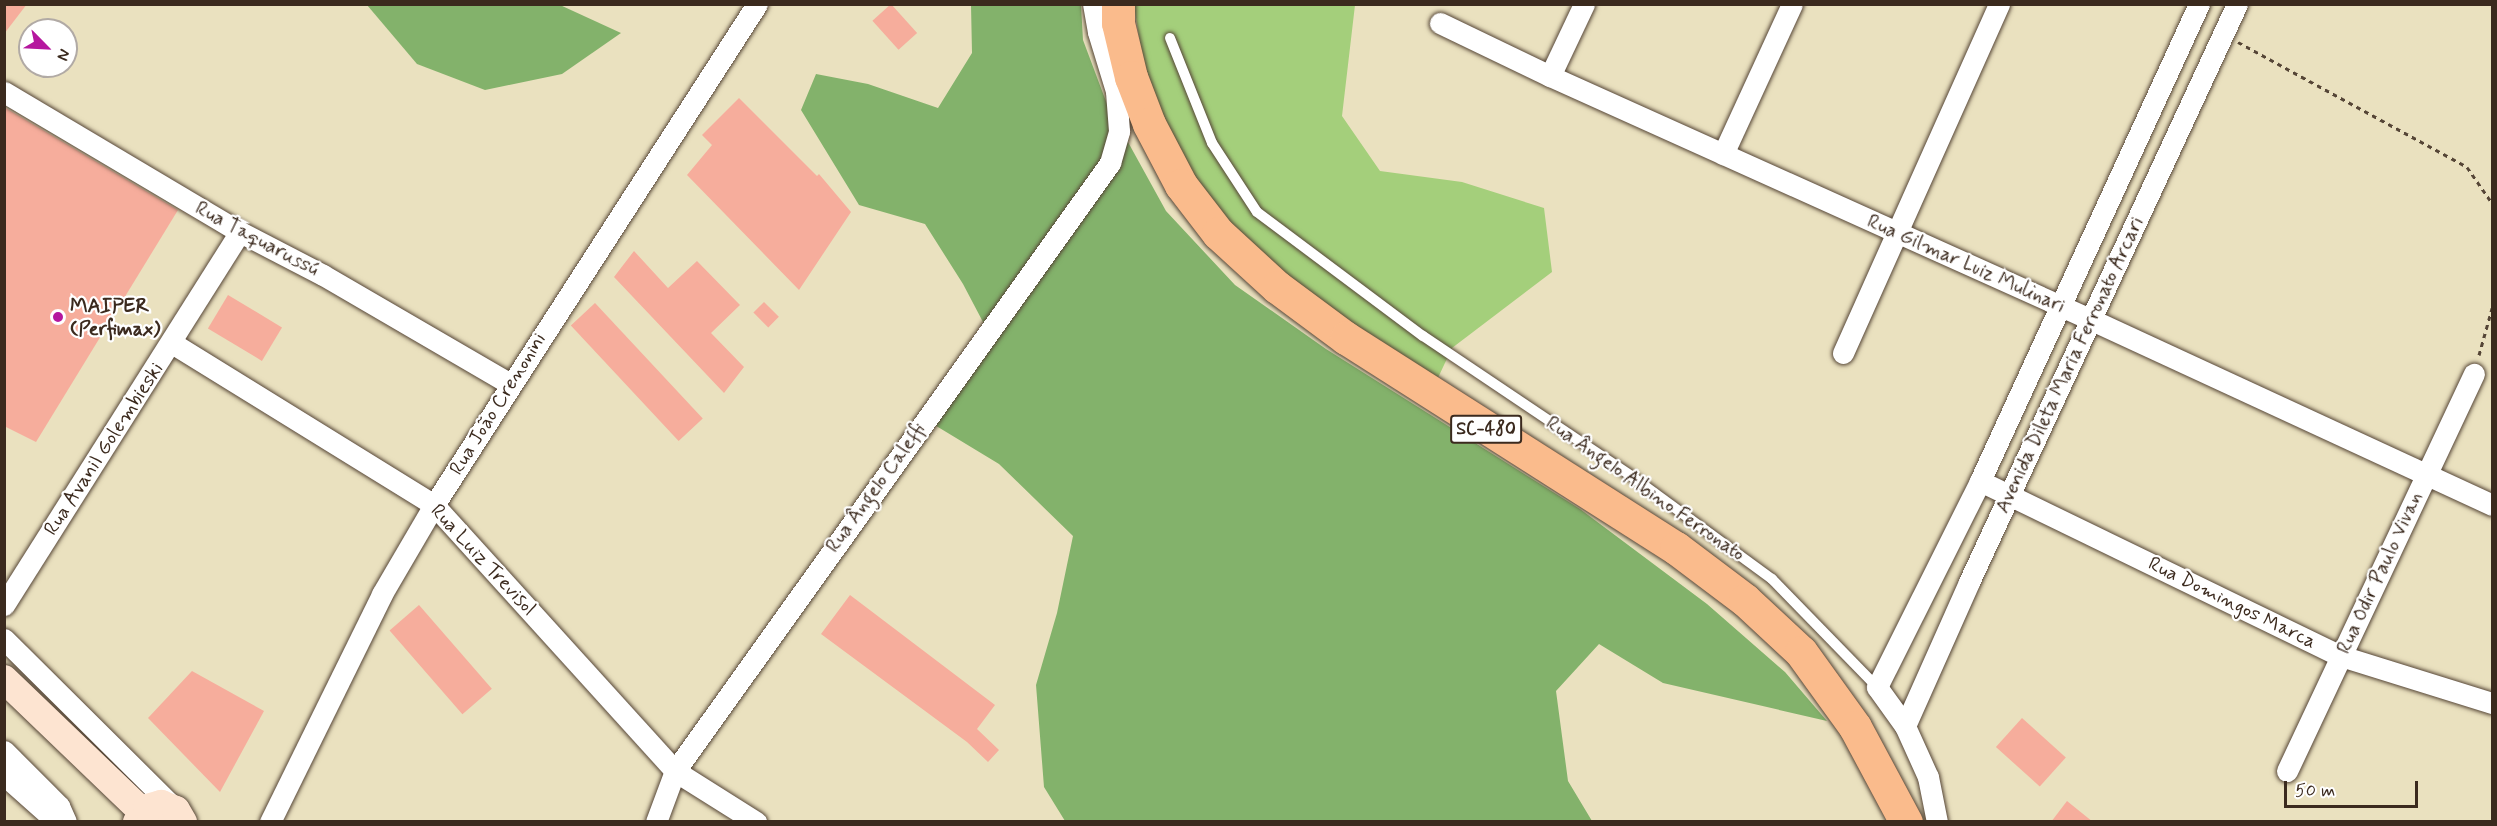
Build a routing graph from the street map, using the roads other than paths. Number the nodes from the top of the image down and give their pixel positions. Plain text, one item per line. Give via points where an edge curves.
1 (757, 4) edge
2 (1093, 4) edge
3 (1118, 4) edge
4 (1584, 4) edge
5 (1792, 4) edge
6 (2000, 4) edge
7 (2199, 4) edge
8 (2237, 4) edge
9 (1440, 23) dead end
10 (1170, 38) dead end
11 (1550, 76) junction
12 (4, 92) edge
13 (1723, 154) junction
14 (240, 232) junction
15 (1896, 232) junction
16 (2061, 307) junction
17 (2092, 320) junction
18 (172, 343) junction
19 (1843, 353) dead end
20 (2474, 374) road end
21 (510, 384) junction
22 (2427, 473) junction
23 (1980, 481) junction
24 (2011, 496) junction
25 (434, 505) junction
26 (2493, 505) edge
27 (4, 605) edge
28 (4, 639) edge
29 (2341, 656) junction
30 (4, 679) edge
31 (1877, 687) junction
32 (2493, 703) edge
33 (1905, 726) junction
34 (4, 751) edge
35 (675, 771) junction
36 (2287, 771) dead end
37 (4, 775) edge
38 (166, 818) edge
39 (57, 822) edge
40 (66, 822) edge
41 (270, 822) edge
42 (656, 822) edge
43 (756, 822) edge
44 (1906, 822) edge
45 (1937, 822) edge

1 - 21 street, Rua João Crenonini
2 - 35 street, Rua Ângelo Caleffi via 1116,91 1119,131 1110,163
3 - 44 main road, SC-480 via 1131,77 1149,124 1181,185 1218,233 1277,287 1347,338 1676,548 1745,600 1801,652 1854,727
4 - 11 street
5 - 13 street
6 - 15 street
7 - 16 street, Avenida Dileta Maria Ferronato Arcari
8 - 17 street, Avenida Dileta Maria Ferronato Arcari
9 - 11 street, Rua Gilmar Luiz Mulinari
10 - 31 lane, Rua Ângelo Albino Ferronato via 1212,143 1257,212 1423,336 1634,478 1772,579
11 - 13 street, Rua Gilmar Luiz Mulinari
12 - 14 street, Rua Taquarussú
13 - 15 street, Rua Gilmar Luiz Mulinari
14 - 18 street, Rua AvaniI Golembieski
14 - 21 street, Rua Taquarussú via 323,275
15 - 16 street, Rua Gilmar Luiz Mulinari
15 - 19 street
16 - 17 street, Rua Gilmar Luiz Mulinari
16 - 23 street, Avenida Dileta Maria Ferronato Arcari
17 - 22 street, Rua Gilmar Luiz Mulinari
17 - 24 street, Avenida Dileta Maria Ferronato Arcari
18 - 25 street, Rua Luiz Trevisol
18 - 27 street, Rua AvaniI Golembieski
20 - 22 street, Rua Odir Paulo Vivan
21 - 25 street, Rua João Crenonini
22 - 26 street, Rua Gilmar Luiz Mulinari
22 - 29 street, Rua Odir Paulo Vivan
23 - 24 street, Rua Domingos Marca
23 - 31 street, Avenida Dileta Maria Ferronato Arcari
24 - 29 street, Rua Domingos Marca
24 - 33 street, Avenida Dileta Maria Ferronato Arcari
25 - 35 street, Rua Luiz Trevisol
25 - 41 street, Rua João Crenonini via 382,594
28 - 38 street
29 - 32 street, Rua Domingos Marca
29 - 36 street, Rua Odir Paulo Vivan
30 - 38 main road
31 - 33 street, Rua Ângelo Albino Ferronato
33 - 45 street, Rua Ângelo Albino Ferronato via 1928,777
34 - 40 street via 59,806
35 - 42 street, Rua Ângelo Caleffi
35 - 43 street, Rua Luiz Trevisol
37 - 39 street

